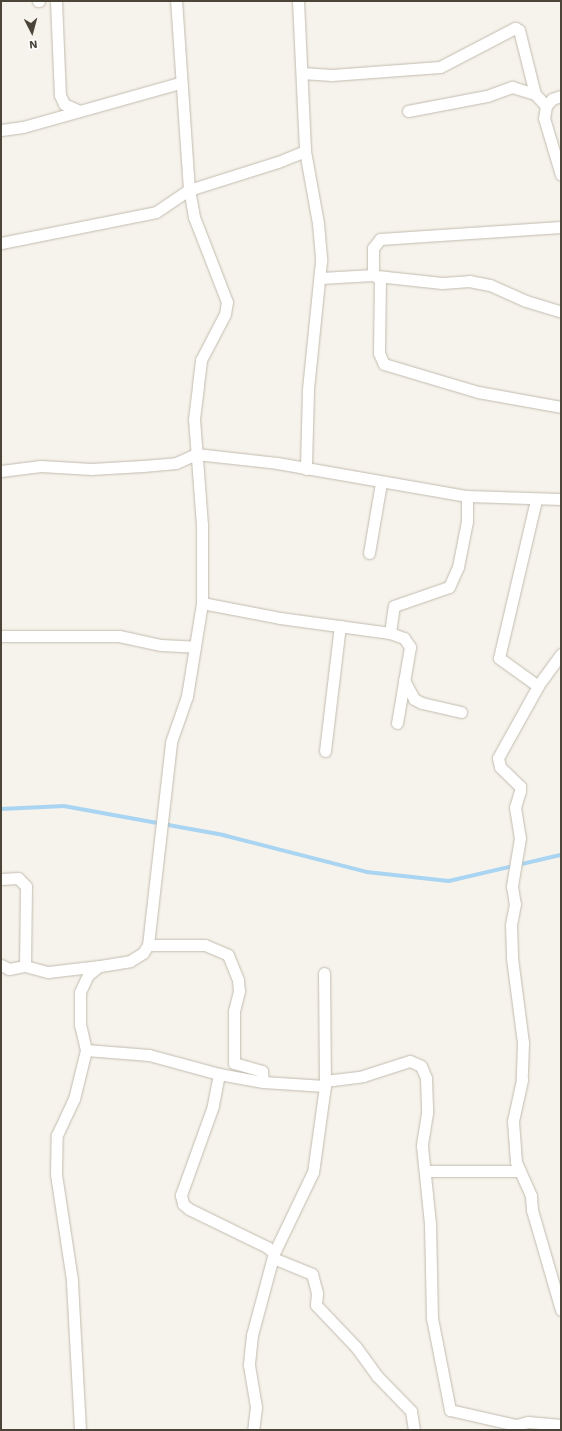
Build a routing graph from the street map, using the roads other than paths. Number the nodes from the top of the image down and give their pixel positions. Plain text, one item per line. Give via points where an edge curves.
1 (56, 1) edge
2 (176, 1) edge
3 (298, 1) edge
4 (302, 73) junction
5 (180, 83) junction
6 (535, 94) junction
7 (561, 96) edge
8 (546, 106) junction
9 (80, 111) junction
10 (408, 111) dead end
11 (1, 130) edge
12 (305, 151) junction
13 (561, 175) edge
14 (189, 190) junction
15 (561, 226) edge
16 (1, 243) edge
17 (375, 276) junction
18 (321, 278) junction
19 (561, 312) edge
20 (561, 406) edge
21 (196, 454) junction
22 (306, 469) junction
23 (1, 471) edge
24 (381, 483) junction
25 (467, 496) junction
26 (561, 499) edge
27 (536, 500) junction
28 (368, 553) dead end
29 (202, 603) junction
30 (340, 626) junction
31 (390, 633) junction
32 (1, 636) edge
33 (195, 647) junction
34 (561, 654) edge
35 (404, 680) junction
36 (538, 686) junction
37 (461, 712) dead end
38 (397, 723) dead end
39 (324, 751) dead end
40 (1, 879) edge
41 (148, 945) junction
42 (1, 965) edge
43 (25, 966) junction
44 (100, 966) junction
45 (324, 973) dead end
46 (86, 1050) junction
47 (219, 1074) junction
48 (263, 1082) junction
49 (325, 1083) junction
50 (520, 1170) junction
51 (426, 1171) junction
52 (273, 1256) junction
53 (561, 1310) edge
54 (561, 1425) edge
55 (515, 1428) edge
56 (80, 1430) edge
57 (253, 1430) edge
58 (414, 1430) edge

1 - 9 street via 60,96 64,104
2 - 5 street
3 - 4 street
4 - 6 street via 332,74 440,67 515,28 519,30
4 - 12 street
5 - 9 street
5 - 14 street
6 - 8 street
6 - 10 street via 512,87 488,96
7 - 8 street via 552,99
8 - 13 street via 544,118
9 - 11 street via 23,127
12 - 14 street
12 - 18 street via 318,223
14 - 16 street via 156,212
14 - 21 street via 194,217 227,302 225,314 201,360 194,419
15 - 17 street via 380,239 373,248
17 - 18 street
17 - 19 street via 483,284
17 - 20 street via 381,282 379,353 384,364 478,392
18 - 22 street via 308,390
21 - 22 street via 277,463
21 - 23 street via 176,463 143,466 91,469 41,466
21 - 29 street via 202,525
22 - 24 street
24 - 25 street
24 - 28 street
25 - 27 street
25 - 31 street via 467,521 458,567 449,587 394,606
26 - 27 street
27 - 36 street via 499,658
29 - 30 street
29 - 33 street
30 - 31 street
30 - 39 street
31 - 35 street via 408,642 410,647
32 - 33 street via 119,636 161,645
33 - 41 street via 187,696 171,742
34 - 36 street
35 - 37 street via 414,699
35 - 38 street
36 - 50 street via 498,758 500,767 520,786 515,812 520,838 512,886 515,904 511,925 512,958 524,1043 522,1080 513,1121 516,1162
40 - 43 street via 18,878 26,886
41 - 44 street via 143,953 130,961
41 - 48 street via 205,945 228,955 238,980 239,991 234,1011 234,1063 262,1071
42 - 43 street via 9,969
43 - 44 street via 48,972
44 - 46 street via 88,975 78,1003
45 - 49 street
46 - 47 street via 149,1055
46 - 56 street via 74,1099 58,1130 56,1174 72,1280
47 - 48 street
47 - 52 street via 213,1106 183,1186 183,1204 267,1247
48 - 49 street
49 - 51 street via 363,1076 410,1061 422,1066 426,1078 427,1113 422,1146
49 - 52 street via 313,1172
50 - 51 street
50 - 53 street via 531,1196 532,1210
51 - 55 street via 432,1318 450,1410
52 - 57 street via 252,1335 248,1365 256,1407
52 - 58 street via 312,1274 317,1293 316,1305 411,1411
54 - 55 street via 528,1422

